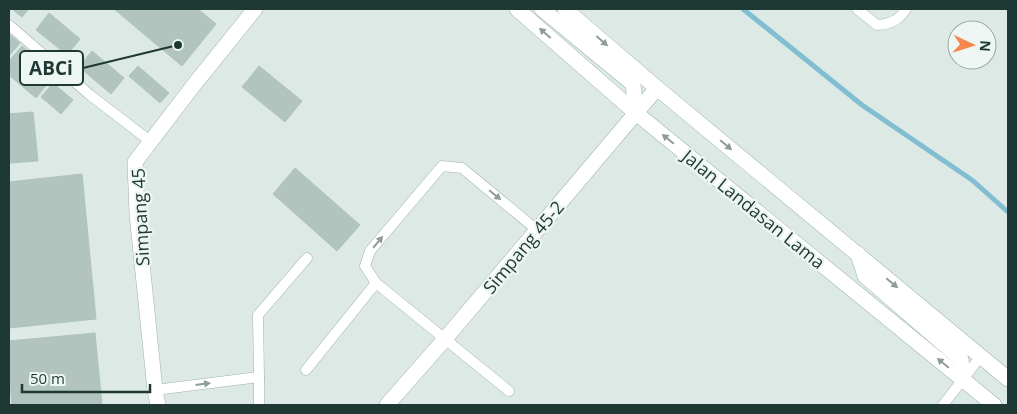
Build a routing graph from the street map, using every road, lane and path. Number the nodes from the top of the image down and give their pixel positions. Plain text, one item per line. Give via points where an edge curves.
1 (256, 9) edge
2 (517, 9) edge
3 (542, 9) edge
4 (565, 9) edge
5 (858, 9) edge
6 (906, 9) edge
7 (9, 25) edge
8 (657, 88) junction
9 (636, 113) junction
10 (150, 141) junction
11 (537, 230) junction
12 (858, 254) junction
13 (307, 258) dead end
14 (376, 283) junction
15 (445, 339) junction
16 (981, 356) junction
17 (306, 370) dead end
18 (259, 377) junction
19 (963, 379) junction
20 (1008, 379) edge
21 (155, 390) junction
22 (509, 391) dead end
23 (158, 405) edge
24 (259, 405) edge
25 (387, 405) edge
26 (943, 405) edge
27 (994, 405) edge

1 - 10 main road, Simpang 45
9 -> 2 main road, Jalan Landasan Lama
3 - 9 main road via 633,84
4 -> 8 main road, Jalan Landasan Lama
5 - 6 lane via 877,25 895,21
7 - 10 lane via 90,95
8 - 9 main road, Simpang 45-2
8 -> 12 main road, Jalan Landasan Lama
9 - 11 main road, Simpang 45-2
19 -> 9 main road, Jalan Landasan Lama
10 - 21 main road, Simpang 45 via 135,162 137,214
14 -> 11 lane via 364,266 370,251 442,166 462,168
11 - 15 main road, Simpang 45-2
12 -> 16 main road, Jalan Landasan Lama
12 - 19 main road via 865,276 962,359
13 - 18 lane via 258,315
14 - 15 lane
14 - 17 lane
15 - 22 lane
15 - 25 main road, Simpang 45-2
16 - 19 lane
16 - 20 main road, Jalan Landasan Lama
21 -> 18 lane
18 - 24 lane
19 - 26 lane
19 - 27 main road, Jalan Landasan Lama
21 - 23 main road, Simpang 45

